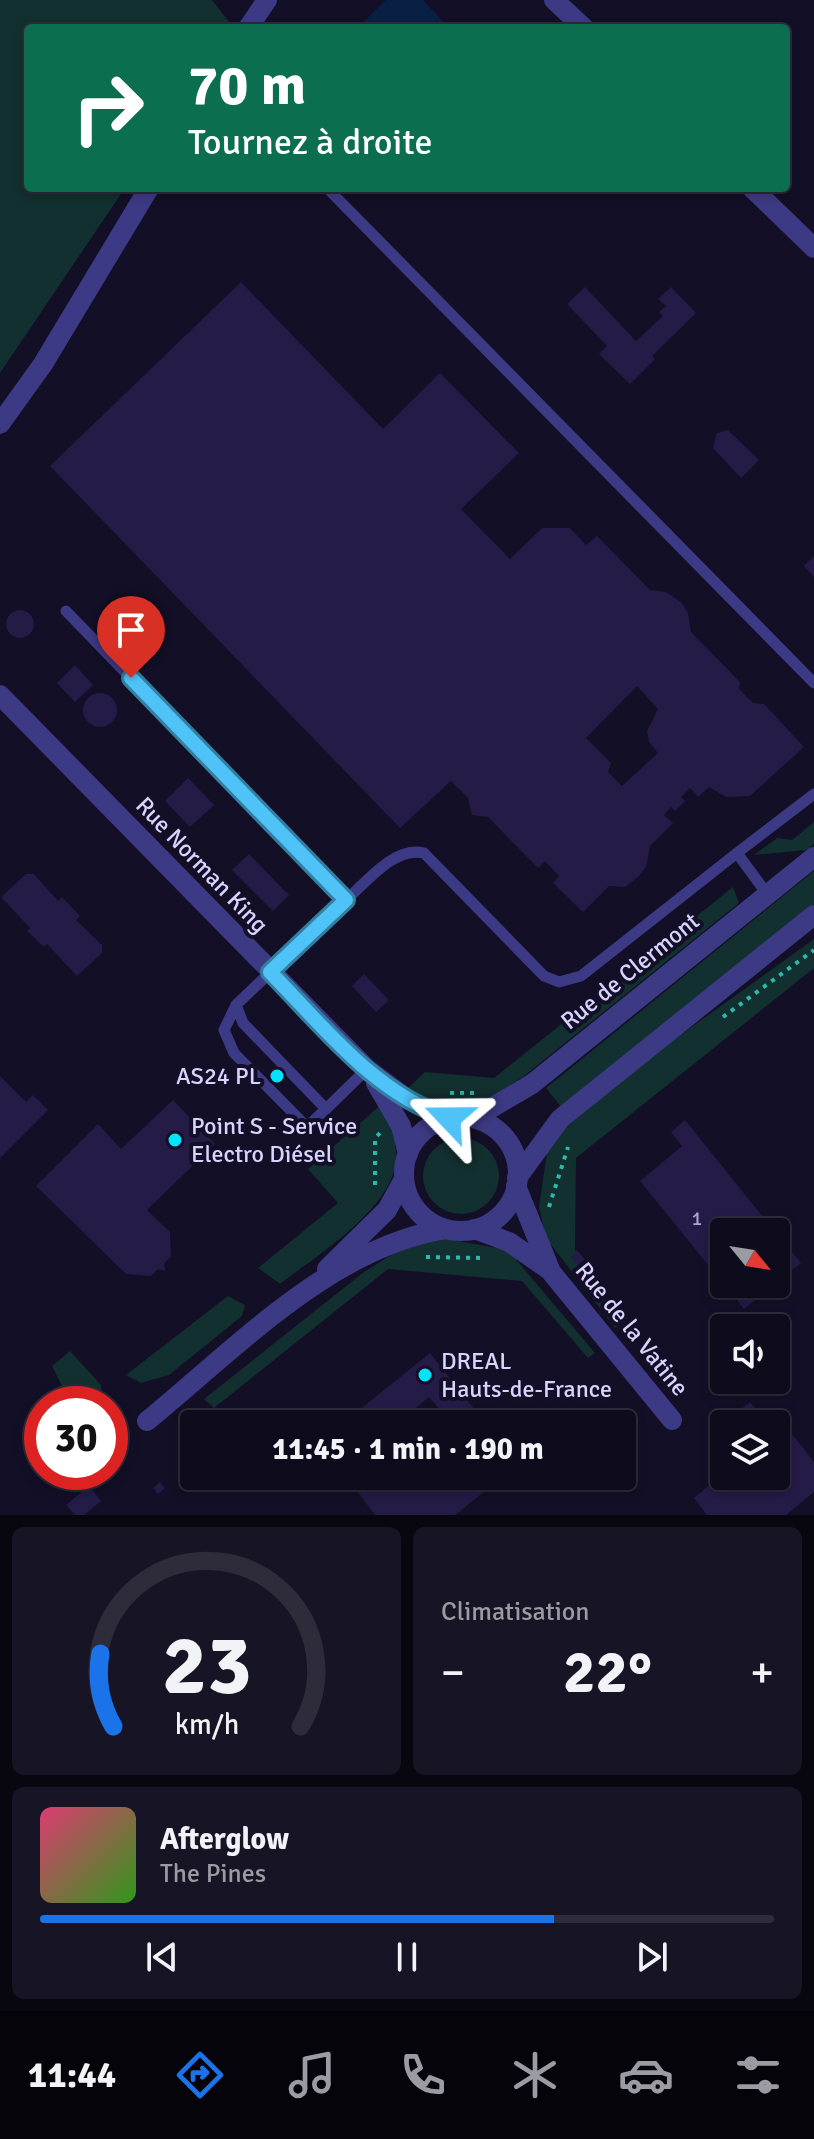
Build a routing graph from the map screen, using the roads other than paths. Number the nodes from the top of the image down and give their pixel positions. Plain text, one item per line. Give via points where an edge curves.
1 (267, 0) edge
2 (554, 0) edge
3 (251, 24) edge
4 (580, 24) edge
5 (147, 192) edge
6 (331, 192) edge
7 (756, 192) edge
8 (814, 248) edge
9 (0, 424) edge
10 (66, 611) dead end
11 (814, 683) edge
12 (0, 695) edge
13 (814, 794) edge
14 (737, 853) junction
15 (814, 857) edge
16 (767, 894) junction
17 (346, 900) junction
18 (814, 915) edge
19 (270, 972) junction
20 (236, 1005) junction
21 (367, 1069) junction
22 (326, 1109) junction
23 (449, 1118) junction
24 (474, 1118) junction
25 (408, 1154) junction
26 (404, 1179) junction
27 (517, 1182) junction
28 (447, 1229) junction
29 (474, 1229) junction
30 (551, 1272) junction
31 (302, 1294) junction
32 (672, 1420) dead end
33 (147, 1421) dead end

1 - 3 street
2 - 4 street
5 - 9 street via 43,364
6 - 11 lane
7 - 8 street
10 - 17 lane
12 - 19 street, Rue Norman King
13 - 14 lane
14 - 16 lane
14 - 17 lane via 570,981 544,976 424,853 411,850 396,857
15 - 16 street, Rue de Clermont
16 - 24 street, Rue de Clermont via 532,1084
17 - 19 lane
18 - 27 street via 560,1119
19 - 20 lane
19 - 21 street, Rue Norman King
20 - 22 lane via 250,1031
20 - 22 lane via 224,1030 234,1053 307,1127
21 - 22 lane
21 - 23 street, Rue Norman King via 407,1099
21 - 25 street, Rue Norman King via 397,1117
23 - 24 street
23 - 25 street via 427,1128
24 - 27 street via 507,1140 517,1162
25 - 26 street
26 - 28 street via 420,1214
26 - 31 street via 382,1215
27 - 29 street via 501,1214
27 - 30 street, Rue de la Vatine
28 - 29 street
28 - 31 street via 373,1252
29 - 30 street, Rue de la Vatine via 509,1242
30 - 32 street, Rue de la Vatine
31 - 33 street

